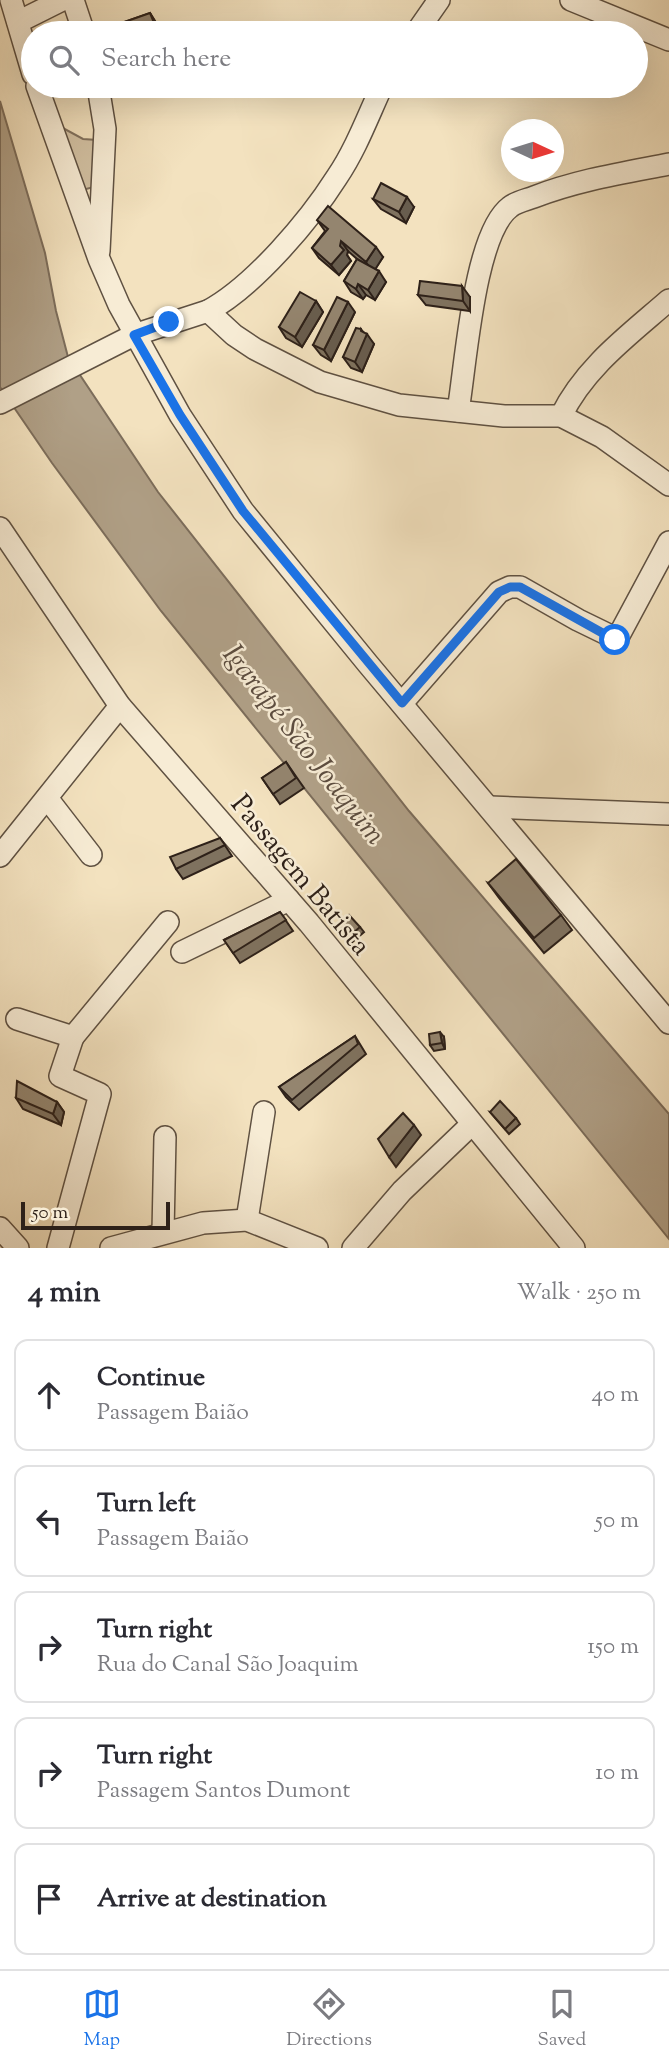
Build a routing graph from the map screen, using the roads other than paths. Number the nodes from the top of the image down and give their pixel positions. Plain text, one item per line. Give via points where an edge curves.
1 (11, 0) edge
2 (62, 0) edge
3 (73, 0) edge
4 (439, 0) edge
5 (571, 0) edge
6 (80, 21) edge
7 (424, 21) edge
8 (622, 21) edge
9 (18, 22) junction
10 (648, 31) edge
11 (21, 32) edge
12 (669, 40) edge
13 (41, 98) edge
14 (100, 98) edge
15 (376, 98) edge
16 (669, 164) edge
17 (99, 259) junction
18 (669, 300) edge
19 (208, 311) junction
20 (134, 335) junction
21 (0, 404) edge
22 (458, 411) junction
23 (561, 416) junction
24 (669, 485) edge
25 (0, 528) edge
26 (669, 542) edge
27 (402, 703) junction
28 (120, 706) junction
29 (47, 798) junction
30 (490, 807) junction
31 (669, 814) edge
32 (91, 855) dead end
33 (0, 856) edge
34 (289, 900) junction
35 (167, 922) dead end
36 (182, 952) dead end
37 (666, 1015) edge
38 (17, 1019) dead end
39 (73, 1037) junction
40 (264, 1112) dead end
41 (472, 1124) junction
42 (165, 1136) dead end
43 (247, 1220) junction
44 (0, 1228) edge
45 (163, 1232) junction
46 (18, 1248) edge
47 (58, 1248) edge
48 (111, 1248) edge
49 (317, 1248) edge
50 (353, 1248) edge
51 (574, 1248) edge

1 - 9 street
2 - 9 street
3 - 6 street
4 - 7 street
5 - 8 street
9 - 11 street
10 - 12 street
13 - 17 street
14 - 17 street via 105,129
15 - 19 street via 330,188 247,283
16 - 22 street via 565,185 511,205 499,217 480,263
17 - 20 street
18 - 23 street via 599,361
19 - 20 street
19 - 22 street via 255,349 320,382 399,405
20 - 21 street
20 - 27 street via 243,511
22 - 23 street
23 - 24 street via 602,438
25 - 28 street, Passagem Batista
26 - 27 street via 618,639 520,587 503,589
27 - 30 street
28 - 29 street
28 - 34 street, Passagem Batista
29 - 32 street
29 - 33 street
30 - 31 street
30 - 37 street
34 - 36 street
34 - 41 street, Passagem Batista
35 - 39 street
38 - 39 street
39 - 47 street via 60,1076 100,1094
40 - 43 street
41 - 50 street via 402,1191
41 - 51 street, Passagem Batista
42 - 45 street
43 - 45 street
43 - 49 street
44 - 46 street
45 - 48 street

